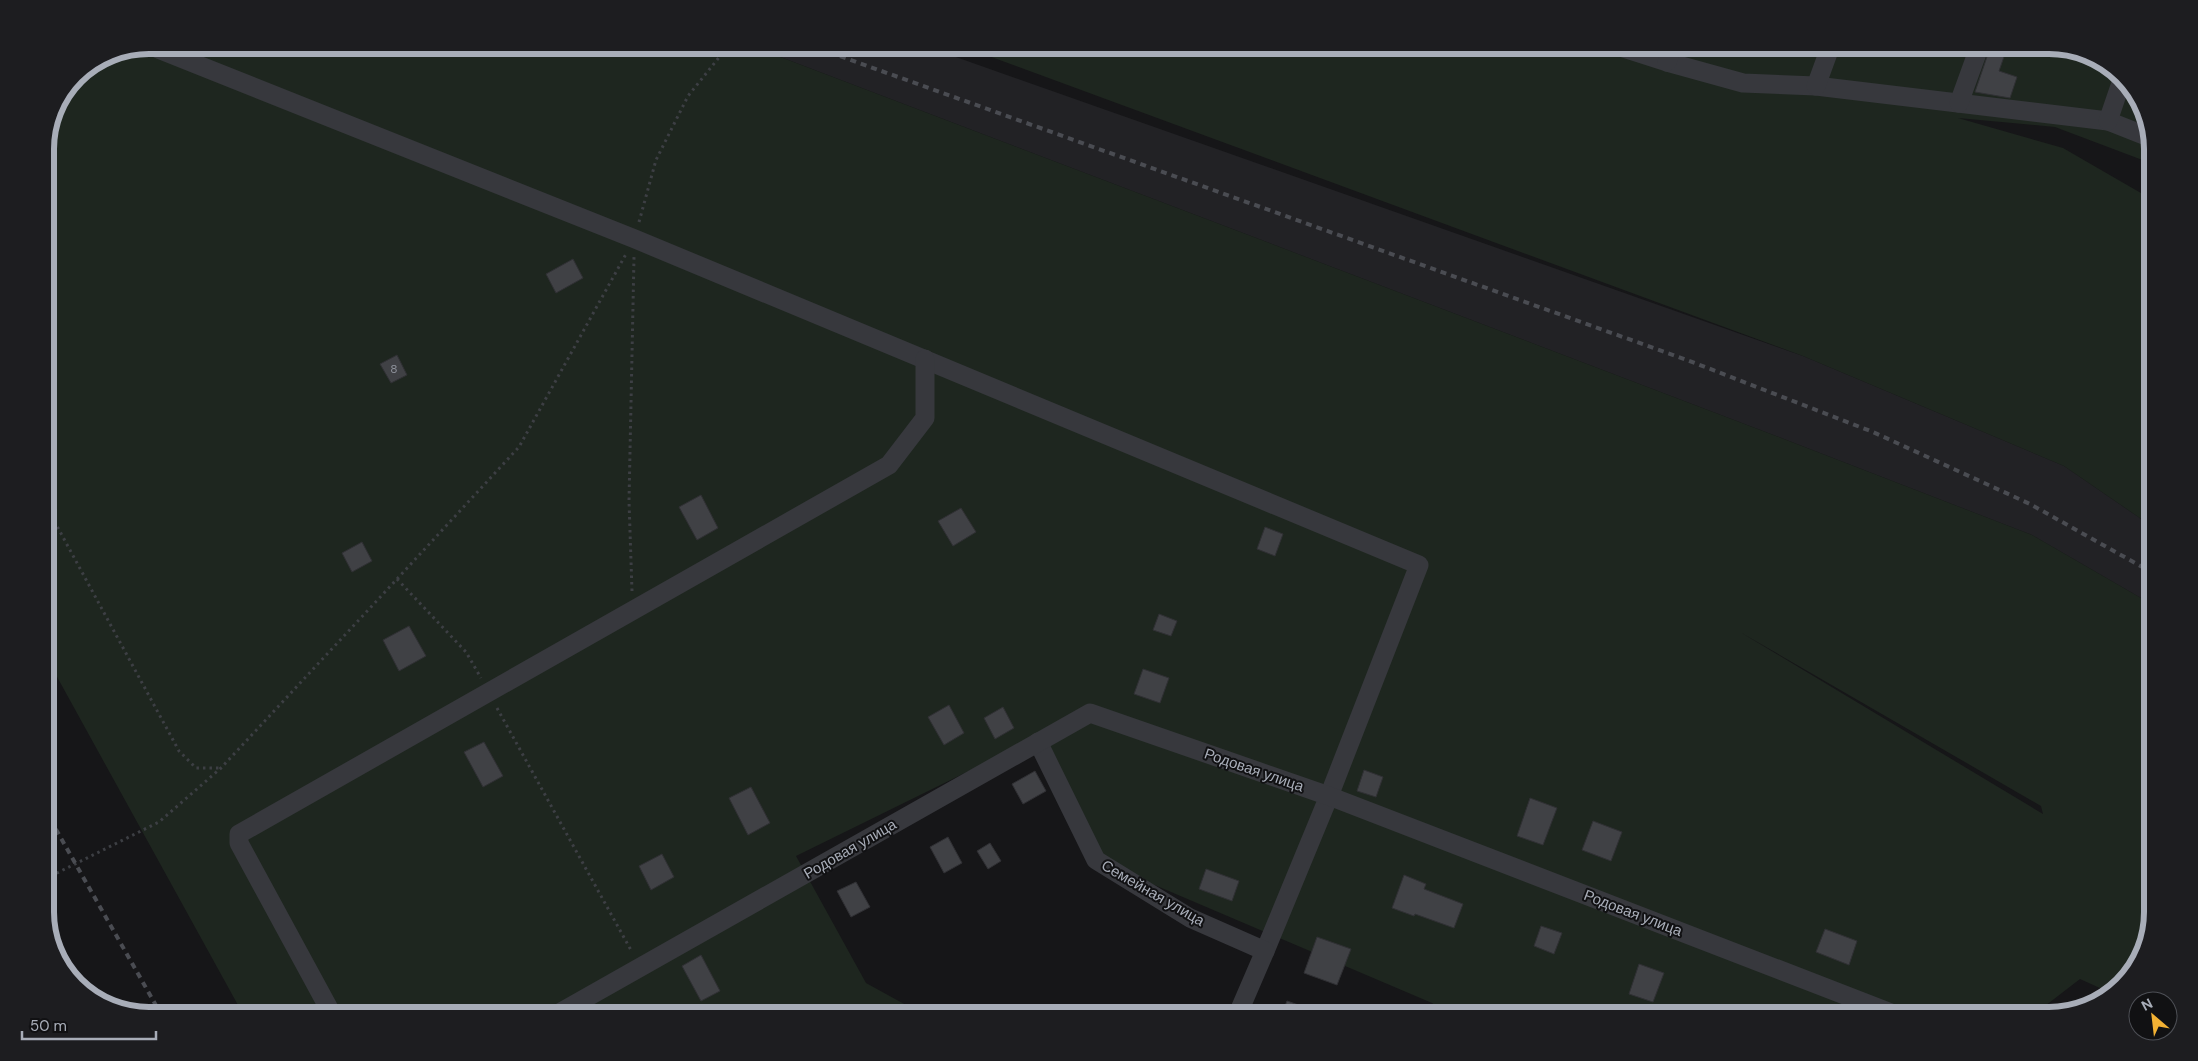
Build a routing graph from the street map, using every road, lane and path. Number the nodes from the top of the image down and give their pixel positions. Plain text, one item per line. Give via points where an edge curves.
1 (171, 54) edge
2 (722, 54) edge
3 (1670, 54) edge
4 (1828, 54) edge
5 (1977, 54) edge
6 (1816, 86) junction
7 (2120, 86) edge
8 (1959, 103) junction
9 (2108, 121) junction
10 (2143, 135) edge
11 (635, 239) junction
12 (925, 359) junction
13 (54, 521) edge
14 (397, 579) junction
15 (632, 610) junction
16 (488, 691) junction
17 (1038, 742) junction
18 (221, 768) junction
19 (1329, 796) junction
20 (54, 874) edge
21 (1265, 951) junction
22 (640, 968) junction
23 (329, 1007) edge
24 (570, 1007) edge
25 (1241, 1007) edge
26 (1876, 1007) edge

1 - 11 street
2 - 11 path via 688,96 656,160
3 - 6 street via 1743,83
4 - 6 street
5 - 8 street
6 - 8 street
7 - 9 street
8 - 9 street
9 - 10 street
11 - 12 street
11 - 14 path via 520,447
11 - 15 path via 629,501
12 - 15 street via 925,418 889,465
12 - 19 street via 1419,565
13 - 18 path via 179,751 196,768
14 - 16 path via 466,652
14 - 18 path
15 - 16 street
16 - 22 path
16 - 23 street via 239,834 239,843
17 - 19 street, Родовая улица via 1090,713
17 - 21 street, Семейная улица via 1096,860 1190,918
17 - 22 street, Родовая улица
18 - 20 path via 159,822
19 - 21 street
19 - 26 street, Родовая улица
21 - 25 street
22 - 24 street, Родовая улица

